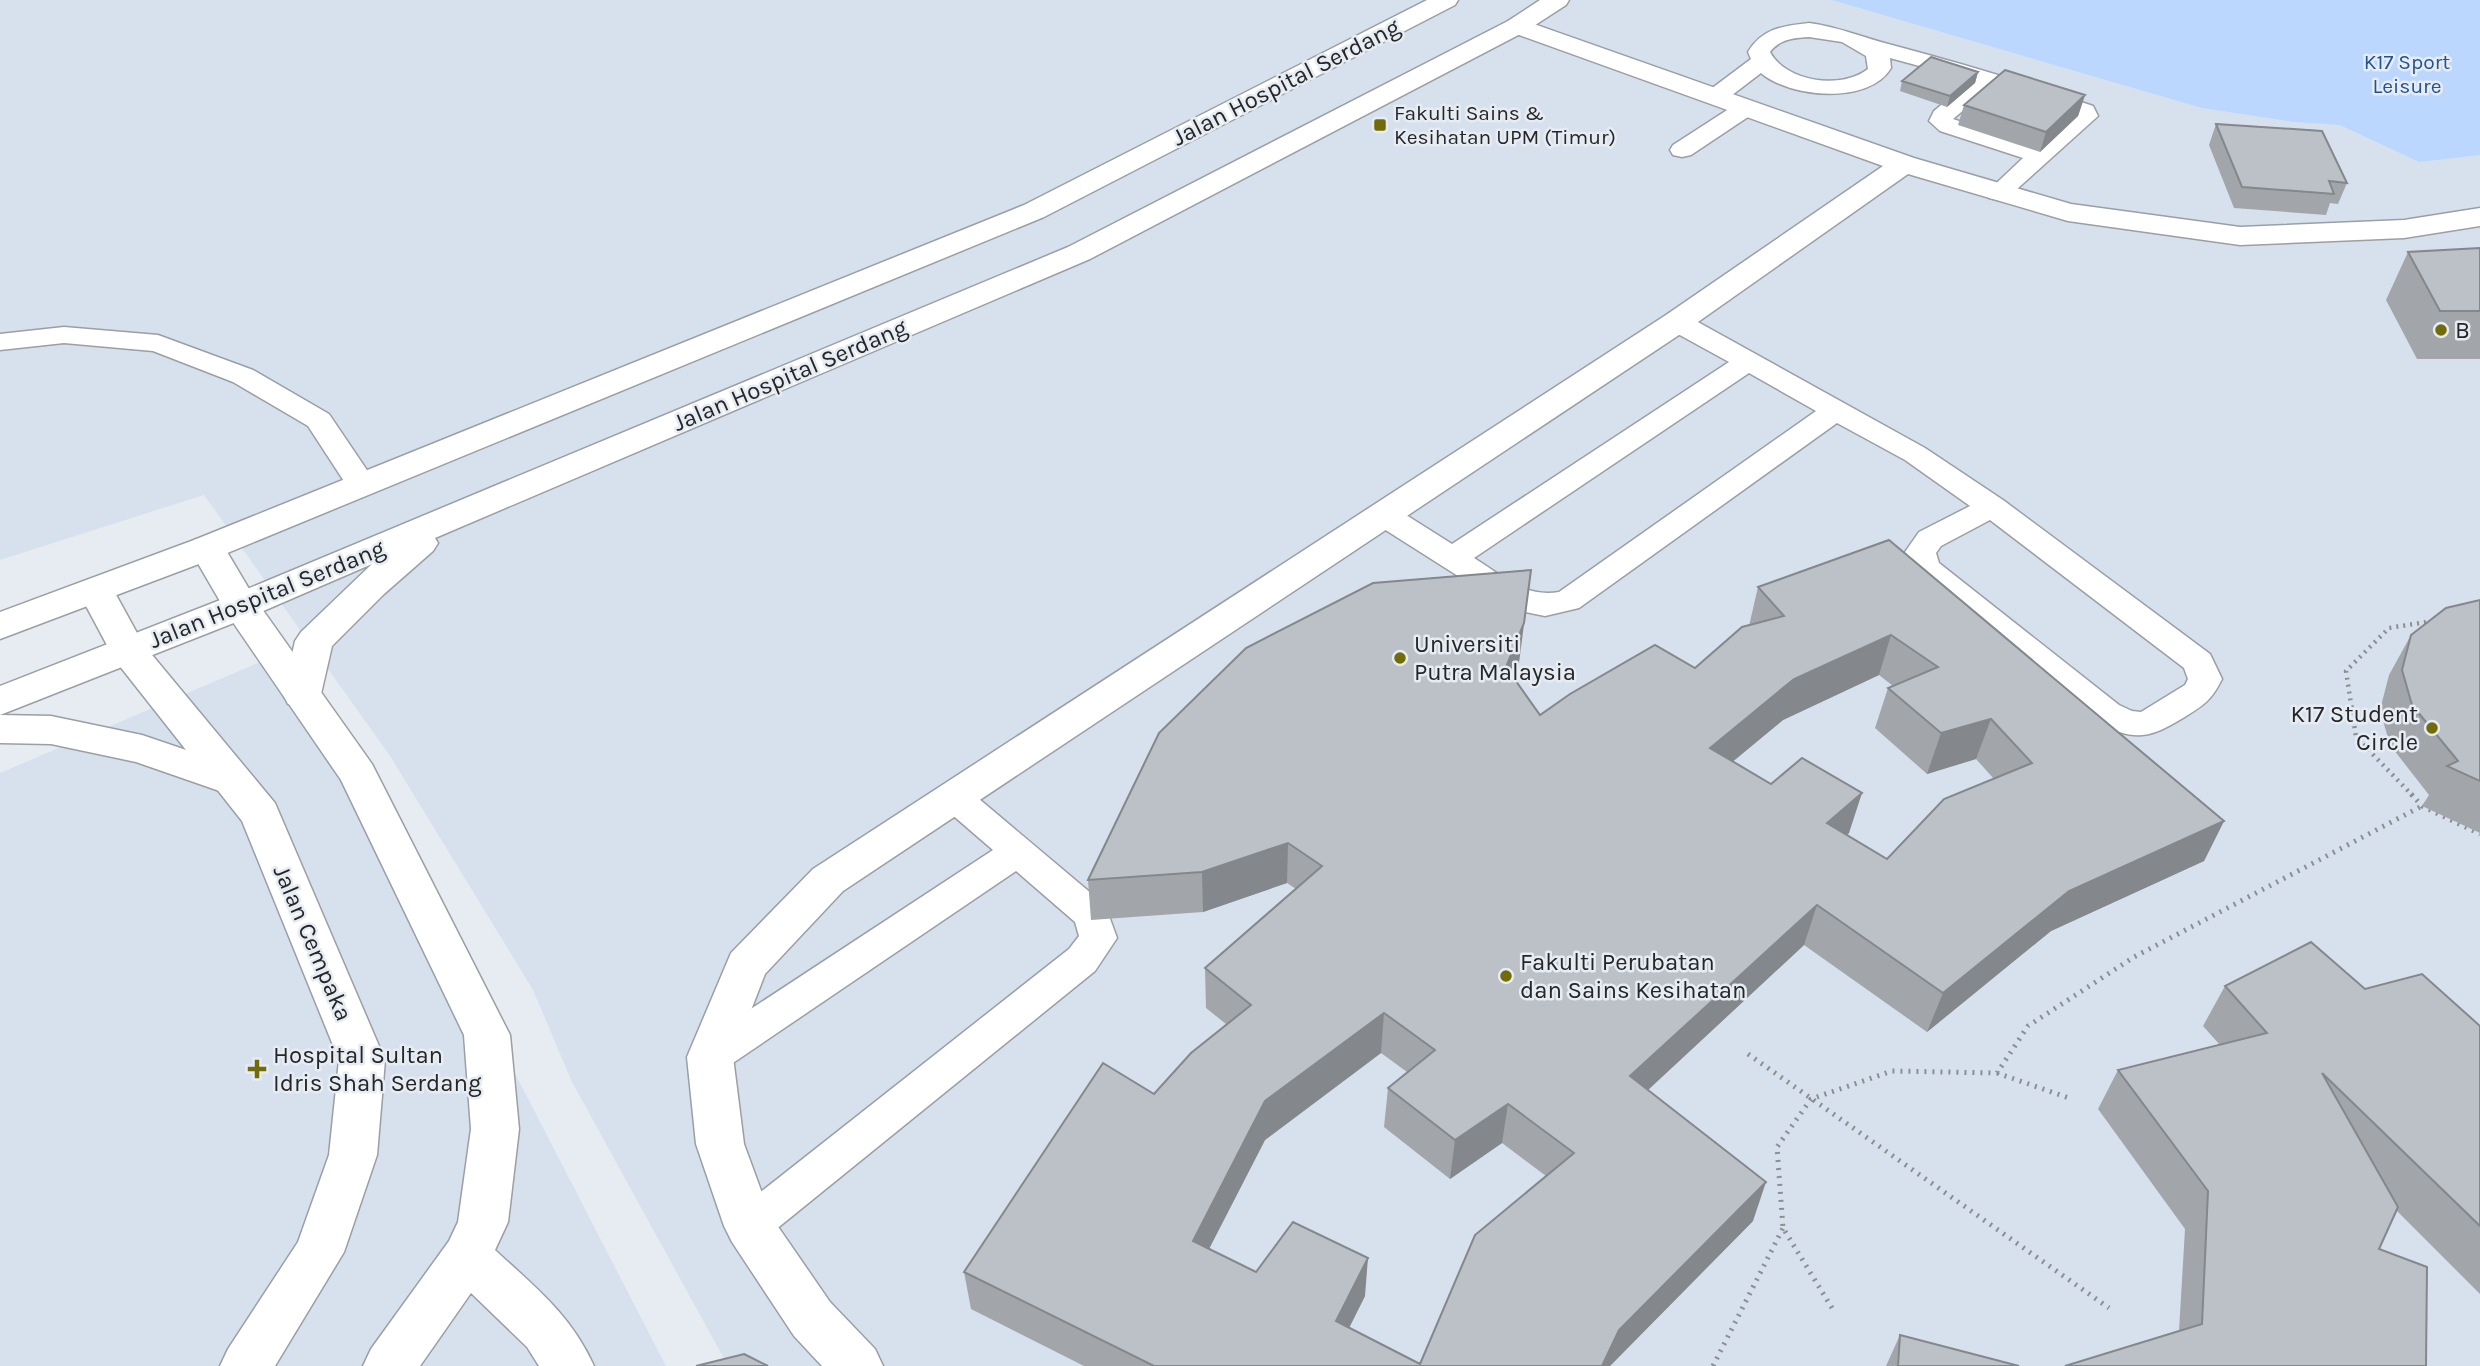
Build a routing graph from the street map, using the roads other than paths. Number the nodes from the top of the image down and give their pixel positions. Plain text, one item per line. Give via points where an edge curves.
1 (1446, 0) edge
2 (1557, 0) edge
3 (1517, 26) junction
4 (1866, 45) junction
5 (1761, 62) junction
6 (1988, 78) junction
7 (1715, 97) junction
8 (1746, 108) junction
9 (1682, 150) dead end
10 (2040, 156) junction
11 (1904, 164) junction
12 (1998, 193) junction
13 (2480, 217) edge
14 (1677, 322) junction
15 (0, 342) edge
16 (1749, 361) junction
17 (1838, 410) junction
18 (362, 485) junction
19 (1992, 507) junction
20 (1384, 514) junction
21 (448, 519) junction
22 (206, 548) junction
23 (1452, 558) junction
24 (96, 591) junction
25 (241, 606) junction
26 (0, 626) edge
27 (128, 651) junction
28 (302, 694) junction
29 (0, 701) edge
30 (2127, 723) junction
31 (0, 729) edge
32 (2144, 758) edge
33 (231, 780) junction
34 (954, 797) junction
35 (1019, 851) junction
36 (710, 1057) junction
37 (749, 1226) junction
38 (467, 1257) junction
39 (246, 1366) edge
40 (388, 1366) edge
41 (568, 1366) edge
42 (857, 1366) edge

1 - 18 street, Jalan Hospital Serdang via 1034,211
2 - 3 street, Jalan Hospital Serdang
3 - 7 street
3 - 21 street, Jalan Hospital Serdang via 1079,253
4 - 5 lane via 1830,32 1790,32 1763,43
4 - 5 lane via 1876,53 1878,71 1871,78 1840,86 1801,83
4 - 6 lane
5 - 7 lane
6 - 10 lane via 2085,111 2086,116
6 - 10 lane via 1941,121
7 - 8 street
8 - 9 lane
8 - 11 street
10 - 12 lane
11 - 12 street
11 - 14 street
12 - 13 street via 2068,212 2239,236 2404,229
14 - 16 lane
14 - 20 street
15 - 18 lane via 64,335 158,343 243,376 319,420
16 - 17 lane
16 - 23 lane
17 - 19 lane
17 - 23 lane via 1568,601 1545,605 1521,601
18 - 22 street, Jalan Hospital Serdang
19 - 30 lane via 1930,539 1920,552 1925,568 2107,713
19 - 30 lane via 2197,662 2205,679 2198,693 2147,724
20 - 23 lane
20 - 34 street
21 - 25 street, Jalan Hospital Serdang
21 - 28 street via 314,641
22 - 24 street, Jalan Hospital Serdang
22 - 25 street
24 - 26 street, Jalan Hospital Serdang
24 - 27 street, Jalan Cempaka
25 - 27 street, Jalan Hospital Serdang
25 - 28 street
27 - 29 street, Jalan Hospital Serdang
27 - 33 street, Jalan Cempaka
28 - 38 street via 358,775 487,1035 495,1129 483,1222
30 - 32 lane
31 - 33 street via 51,730 142,749
33 - 39 street, Jalan Cempaka via 260,814 362,1060 353,1155 319,1252
34 - 35 lane
34 - 36 street via 828,880 747,965
35 - 36 lane
35 - 37 lane via 1092,915 1098,938 1082,960
36 - 37 street via 720,1144
37 - 42 street via 812,1319
38 - 40 street
38 - 41 street via 545,1330

